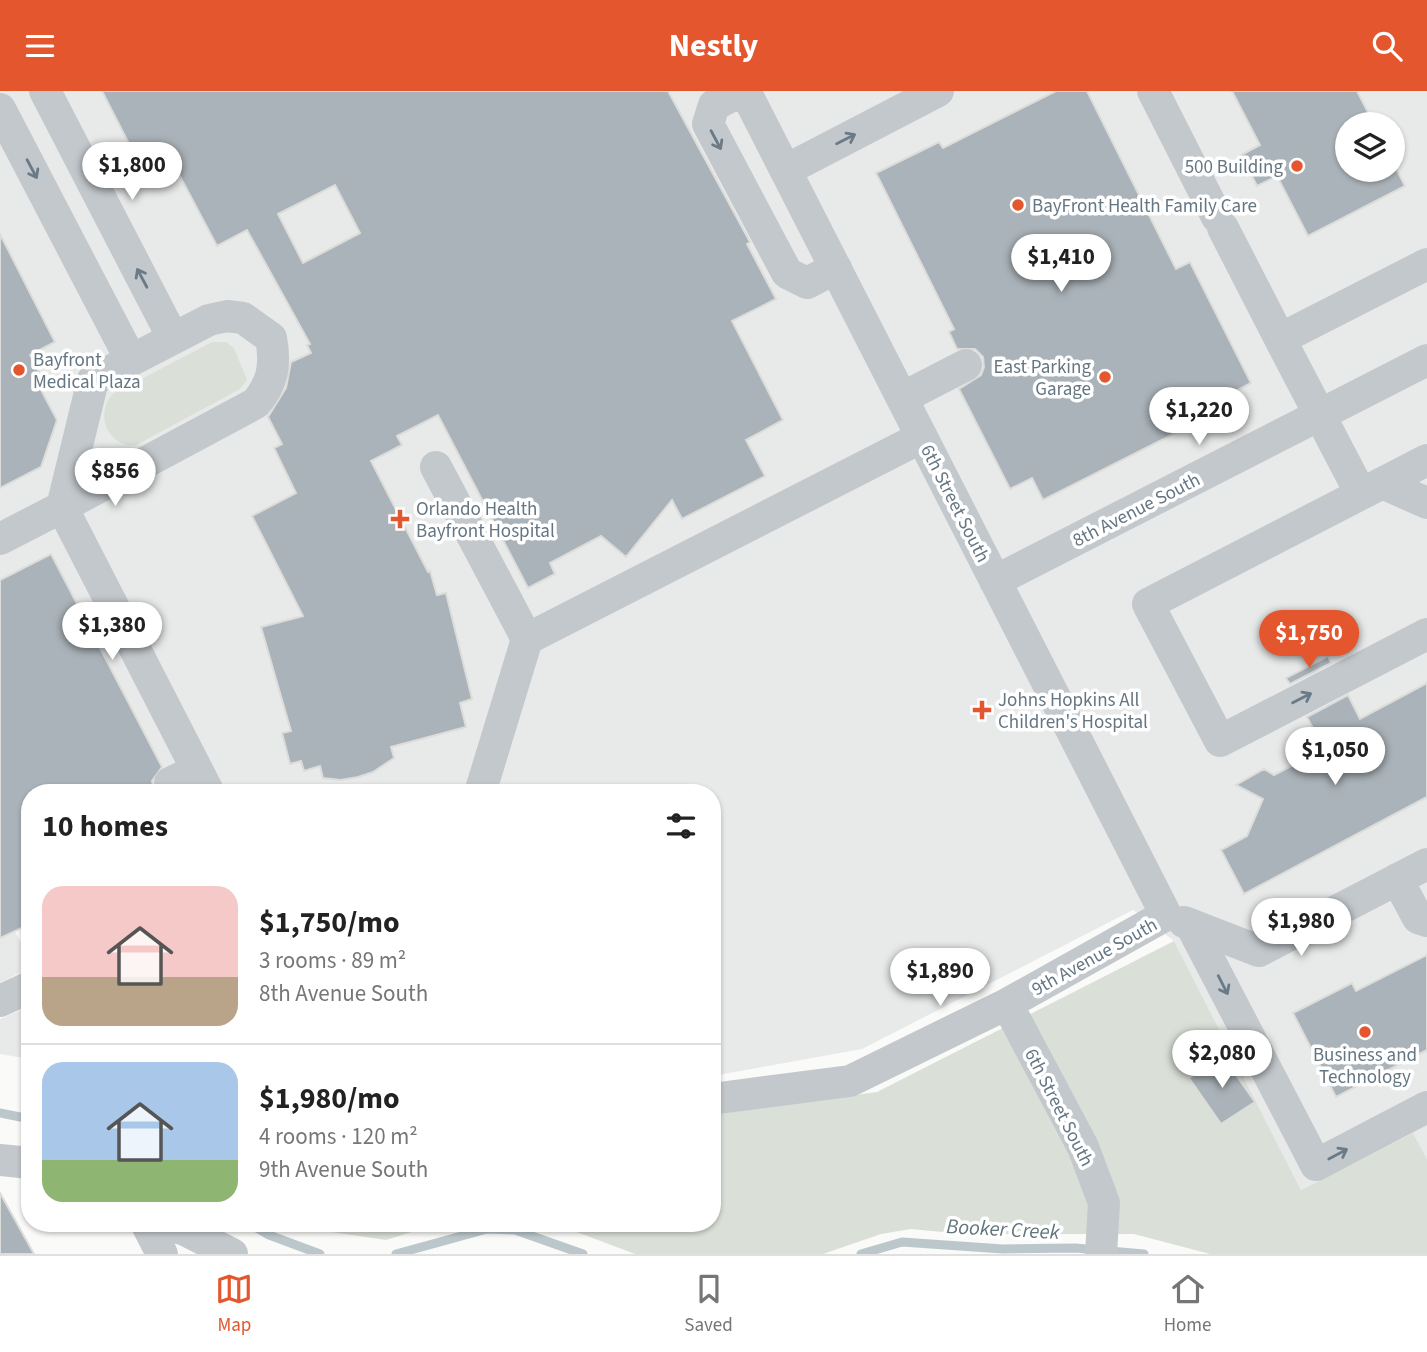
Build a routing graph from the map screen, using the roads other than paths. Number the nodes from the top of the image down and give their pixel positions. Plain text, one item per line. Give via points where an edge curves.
1 (45, 91) edge
2 (743, 91) edge
3 (938, 91) edge
4 (1153, 91) edge
5 (0, 109) edge
6 (786, 170) junction
7 (1427, 264) edge
8 (836, 268) junction
9 (173, 338) junction
10 (1280, 339) junction
11 (131, 360) junction
12 (1427, 360) edge
13 (963, 377) dead end
14 (1319, 415) junction
15 (912, 416) junction
16 (1427, 460) edge
17 (436, 467) dead end
18 (1372, 489) junction
19 (1427, 503) edge
20 (62, 507) junction
21 (0, 539) edge
22 (995, 581) junction
23 (1427, 633) edge
24 (527, 639) junction
25 (192, 782) edge
26 (483, 784) edge
27 (1427, 864) edge
28 (1397, 879) junction
29 (1179, 920) junction
30 (1427, 921) edge
31 (21, 991) edge
32 (0, 1001) edge
33 (1007, 1004) junction
34 (721, 1098) edge
35 (1427, 1107) edge
36 (0, 1160) edge
37 (21, 1162) edge
38 (151, 1232) edge
39 (190, 1232) edge
40 (1102, 1241) edge
41 (162, 1254) edge
42 (232, 1254) edge

9 -> 1 street
2 - 6 street, 6th Street South
2 -> 8 street via 714,105 708,124 787,273 807,283
6 -> 3 street
4 - 10 street
5 -> 11 street
6 - 8 street, 6th Street South
7 - 10 street
8 - 15 street, 6th Street South
9 - 11 street
9 - 20 street via 227,316 251,322 271,338 273,364 267,389 256,403
10 - 14 street
11 - 20 street via 93,380
12 - 14 street, 8th Avenue South
13 - 15 street
14 - 18 street
14 - 22 street, 8th Avenue South
15 - 22 street, 6th Street South
15 - 24 street
16 - 18 street
17 - 24 street
18 - 19 street
18 -> 23 street via 1148,604 1220,741
20 - 21 street
20 - 25 street
22 - 29 street, 6th Street South
24 - 26 street
27 - 28 street
28 - 29 street via 1259,951
28 - 30 street via 1418,918
29 - 33 street, 9th Avenue South
29 -> 35 street, 6th Street South via 1316,1165
31 - 32 street
33 - 34 street, 9th Avenue South via 850,1081
33 - 40 street, 6th Street South via 1083,1147 1104,1203
36 - 37 street
38 - 41 street
39 - 42 street

